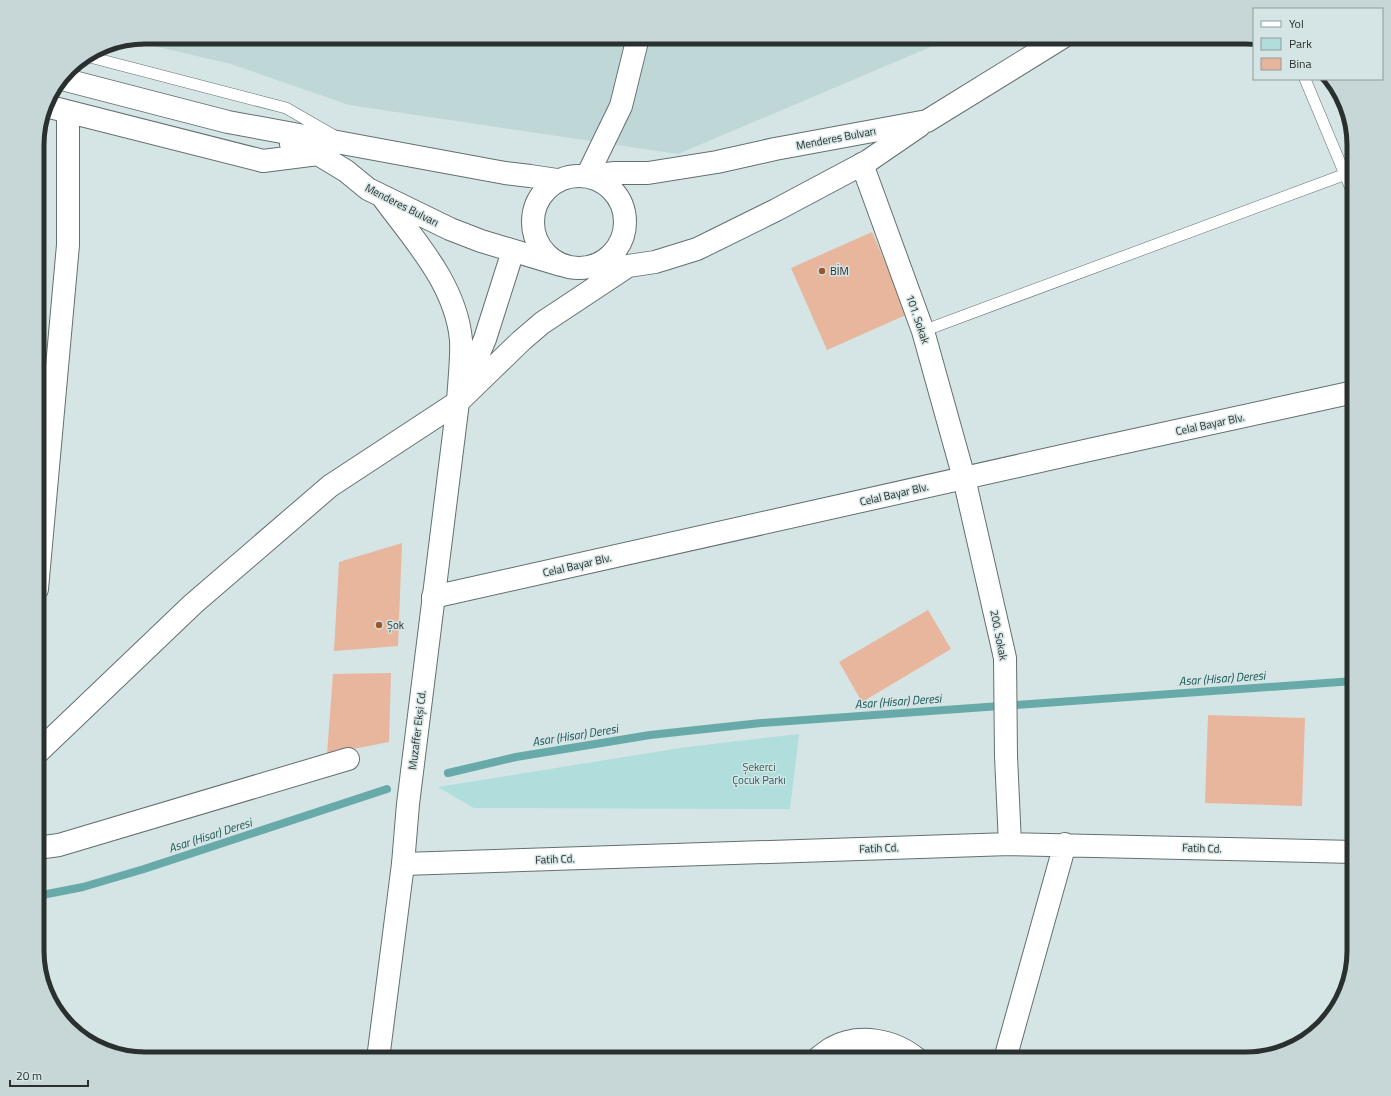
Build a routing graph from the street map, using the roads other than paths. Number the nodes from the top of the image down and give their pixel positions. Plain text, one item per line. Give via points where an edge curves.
1 (636, 44) edge
2 (1052, 44) edge
3 (94, 58) edge
4 (68, 80) edge
5 (1305, 80) edge
6 (51, 107) edge
7 (68, 112) junction
8 (927, 121) junction
9 (228, 122) junction
10 (347, 144) junction
11 (318, 154) junction
12 (862, 164) junction
13 (1346, 174) joint
14 (587, 176) junction
15 (557, 180) junction
16 (382, 196) junction
17 (513, 251) junction
18 (561, 265) junction
19 (628, 266) junction
20 (592, 267) junction
21 (924, 331) junction
22 (1347, 394) edge
23 (458, 402) junction
24 (964, 478) junction
25 (44, 511) edge
26 (433, 597) junction
27 (44, 746) edge
28 (348, 759) dead end
29 (1010, 844) junction
30 (1065, 844) junction
31 (44, 847) edge
32 (1347, 852) edge
33 (403, 864) junction
34 (379, 1052) edge
35 (827, 1052) edge
36 (907, 1052) edge
37 (1007, 1052) edge

1 - 14 street via 621,106
2 - 8 street, Menderes Bulvarı
3 - 10 lane via 286,108
4 - 9 street, Menderes Bulvarı
5 - 13 lane
6 - 7 street
7 - 11 street via 263,161
7 - 25 street via 68,245
8 - 12 street
8 - 14 street, Menderes Bulvarı via 717,162 648,173
9 - 10 street, Menderes Bulvarı
9 - 11 street, Menderes Bulvarı
10 - 15 street, Menderes Bulvarı via 505,174
11 - 16 street, Menderes Bulvarı
12 - 19 street via 697,249 655,262
12 - 21 street, 101. Sokak
13 - 21 lane
14 - 15 street
14 - 20 street via 612,189 621,203 625,218 624,234 617,248 606,260
15 - 18 street via 537,201 533,215 533,230 538,244 547,256
16 - 17 street, Menderes Bulvarı via 450,229
16 - 23 street via 442,281 458,320 461,342
17 - 18 street, Menderes Bulvarı
17 - 23 street via 485,340
18 - 20 street via 576,269
19 - 20 street
19 - 23 street via 542,323
21 - 24 street, 101. Sokak
22 - 24 street, Celal Bayar Blv.
23 - 26 street, Muzaffer Ekşi Cd.
23 - 27 street via 330,486 193,604
24 - 26 street, Celal Bayar Blv.
24 - 29 street, 200. Sokak via 1005,658
26 - 33 street, Muzaffer Ekşi Cd.
28 - 31 street via 59,845
29 - 30 street, Fatih Cd.
29 - 33 street, Fatih Cd.
30 - 32 street, Fatih Cd.
30 - 37 street
33 - 34 street, Muzaffer Ekşi Cd.
35 - 36 street via 852,1041 872,1040 892,1044

